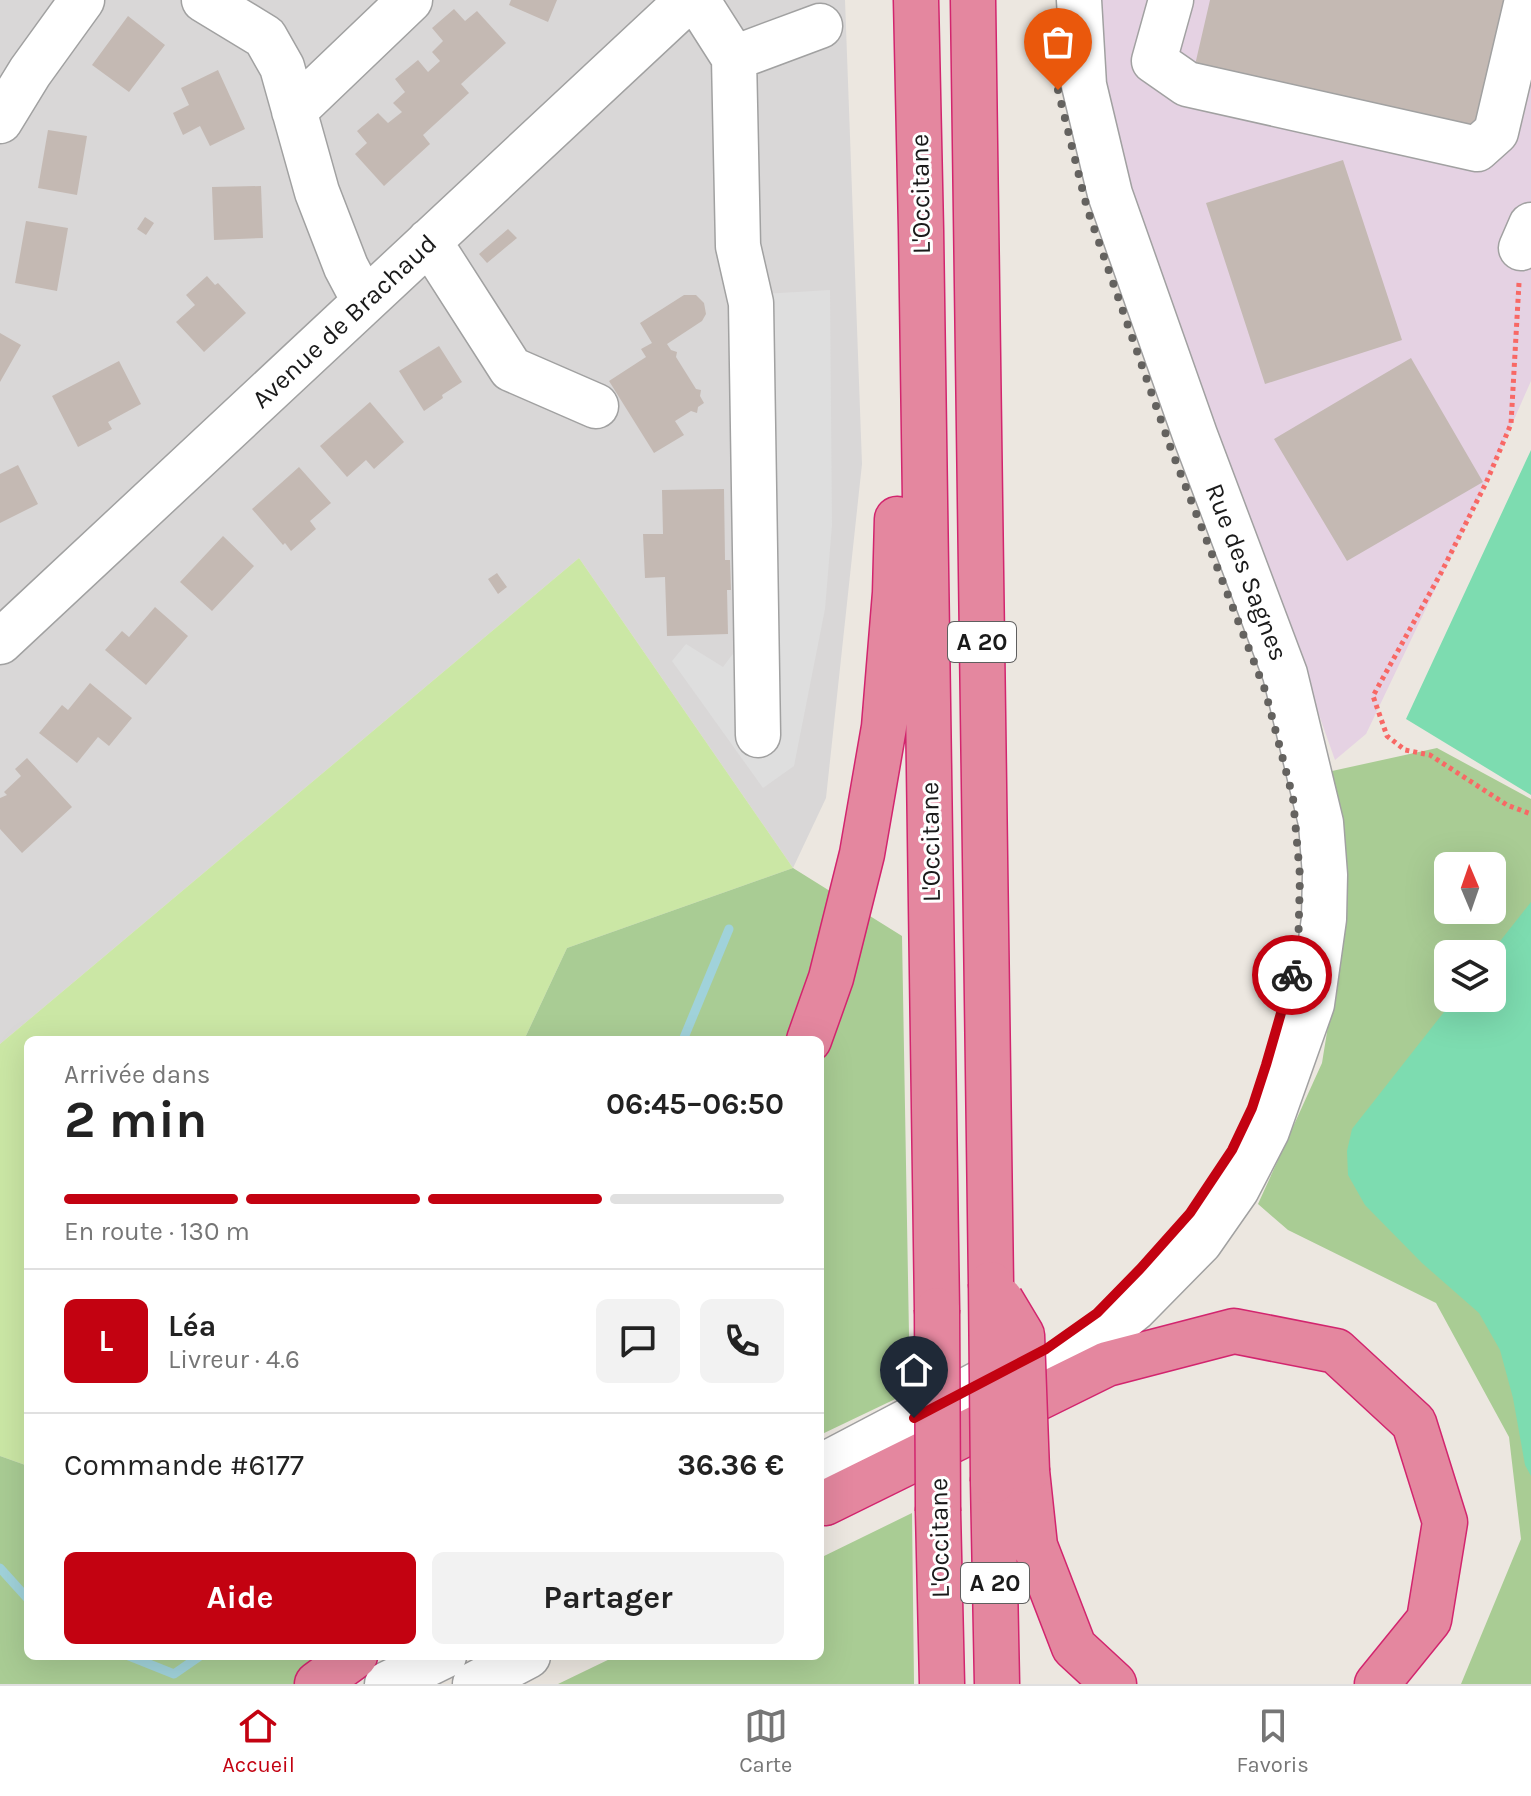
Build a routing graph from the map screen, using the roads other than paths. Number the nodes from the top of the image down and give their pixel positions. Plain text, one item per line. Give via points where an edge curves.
1 (82, 0) edge
2 (204, 0) edge
3 (410, 0) edge
4 (688, 0) edge
5 (697, 0) edge
6 (916, 0) edge
7 (973, 0) edge
8 (1054, 0) edge
9 (1079, 0) edge
10 (1171, 0) edge
11 (1527, 0) edge
12 (820, 26) dead end
13 (734, 58) junction
14 (294, 111) junction
15 (0, 121) edge
16 (921, 230) junction
17 (429, 241) junction
18 (364, 301) junction
19 (596, 406) dead end
20 (0, 642) edge
21 (758, 735) dead end
22 (810, 1036) edge
23 (1010, 1476) junction
24 (824, 1491) edge
25 (824, 1491) edge
26 (824, 1491) edge
27 (350, 1660) edge
28 (436, 1660) edge
29 (520, 1660) edge
30 (317, 1684) edge
31 (387, 1684) edge
32 (475, 1684) edge
33 (942, 1684) edge
34 (997, 1684) edge
35 (1114, 1684) edge
36 (1377, 1684) edge

1 - 15 street
2 - 14 street via 265,37 282,67
3 - 14 street
4 - 17 street, Avenue de Brachaud
5 - 13 street
6 - 16 highway, L'Occitane / A 20
7 - 23 highway, L'Occitane / A 20, bridge via 991,1284
8 - 24 street, Rue des Sagnes via 1058,90 1087,208 1171,449 1265,690 1293,798 1300,876 1298,953 1252,1108 1232,1150 1190,1213 1097,1313
9 - 25 street, Rue des Sagnes via 1084,85 1110,194 1285,674 1321,823 1324,919 1312,1004 1267,1131 1237,1189 1200,1242 1134,1309 1065,1365
10 - 11 street via 1154,61 1187,84 1477,149 1496,132
12 - 13 street
13 - 21 street via 738,246 751,303
14 - 18 street via 317,192
16 - 22 highway via 900,419 895,593 884,727 862,854
16 - 33 highway, L'Occitane / A 20, bridge
17 - 18 street, Avenue de Brachaud
17 - 19 street via 511,369
18 - 20 street, Avenue de Brachaud
23 - 34 highway, L'Occitane / A 20
23 - 35 highway via 1074,1647
26 - 36 highway via 1107,1364 1234,1331 1336,1351 1414,1423 1445,1522 1429,1620
27 - 30 highway
28 - 31 street
29 - 32 street

